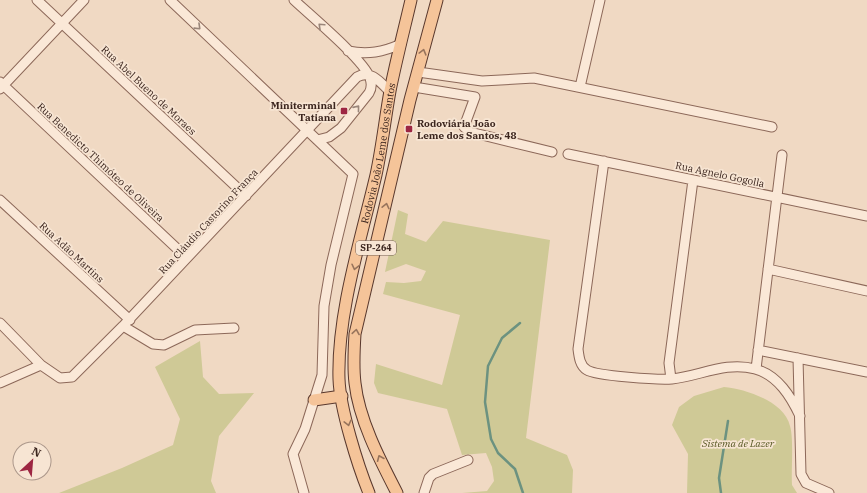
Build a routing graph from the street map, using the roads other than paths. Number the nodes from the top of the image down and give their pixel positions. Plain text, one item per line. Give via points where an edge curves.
1 (37, 0) edge
2 (84, 0) edge
3 (170, 0) edge
4 (294, 0) edge
5 (411, 0) edge
6 (437, 0) edge
7 (600, 0) edge
8 (62, 23) junction
9 (401, 44) junction
10 (348, 52) junction
11 (363, 66) junction
12 (418, 72) junction
13 (372, 76) junction
14 (357, 77) junction
15 (482, 81) junction
16 (1, 85) edge
17 (414, 87) junction
18 (580, 87) junction
19 (390, 92) junction
20 (475, 97) junction
21 (772, 127) dead end
22 (307, 131) junction
23 (317, 140) junction
24 (552, 152) dead end
25 (568, 154) dead end
26 (782, 155) dead end
27 (604, 161) junction
28 (693, 180) junction
29 (246, 196) junction
30 (777, 197) junction
31 (0, 200) edge
32 (867, 216) edge
33 (187, 258) junction
34 (768, 269) junction
35 (867, 291) edge
36 (0, 323) edge
37 (127, 323) junction
38 (234, 328) dead end
39 (758, 350) junction
40 (798, 358) junction
41 (41, 364) junction
42 (756, 369) junction
43 (798, 372) junction
44 (867, 372) edge
45 (671, 379) junction
46 (0, 383) edge
47 (778, 383) junction
48 (342, 396) junction
49 (314, 400) junction
50 (800, 416) junction
51 (468, 460) dead end
52 (304, 493) edge
53 (369, 493) edge
54 (397, 493) edge
55 (424, 493) edge
56 (829, 493) edge

1 - 8 street, Rua Abel Bueno de Moraes
2 - 8 street
3 -> 22 street
10 -> 4 street
5 - 9 main road, Rodovia João Leme dos Santos / SP-264
12 -> 6 main road, Rodovia João Leme dos Santos / SP-264
7 - 18 street
8 - 16 street
8 - 29 street, Rua Abel Bueno de Moraes
9 - 10 street via 377,52
9 - 19 main road, Rodovia João Leme dos Santos / SP-264
10 - 11 street
11 - 13 street
11 - 14 street, Rua Cláudio Castorino França
12 - 15 street
12 - 17 main road, Rodovia João Leme dos Santos / SP-264
13 - 14 street
13 - 19 street
23 -> 13 street via 329,137 341,128 372,88
14 - 22 street, Rua Cláudio Castorino França
15 - 18 street via 534,78
15 - 20 street
16 - 33 street, Rua Benedicto Thimóteo de Oliveira
17 - 20 street
54 -> 17 main road, Rodovia João Leme dos Santos / SP-264 via 362,417 356,388 355,334
18 - 21 street
19 -> 48 main road, Rodovia João Leme dos Santos / SP-264 via 378,162 345,310 340,346 339,381
20 - 24 street via 464,127 466,130
22 - 23 street
22 - 29 street, Rua Cláudio Castorino França
23 - 49 street via 353,174 331,265 324,306 322,375
25 - 27 street, Rua Agnelo Gogolla
26 - 30 street
27 - 28 street, Rua Agnelo Gogolla
27 - 45 street via 578,349 580,363 588,371 602,375
28 - 30 street, Rua Agnelo Gogolla
28 - 45 street via 669,363
29 - 33 street, Rua Cláudio Castorino França
30 - 32 street, Rua Agnelo Gogolla
30 - 34 street
31 - 37 street, Rua Adão Martins
33 - 37 street, Rua Cláudio Castorino França
34 - 35 street
34 - 39 street
36 - 41 street
37 - 38 street, Rua Adão Martins via 153,344 164,345 195,330
37 - 41 street, Rua Cláudio Castorino França via 72,377 60,378
39 - 40 street
39 - 42 street
40 - 43 street
40 - 44 street
41 - 46 street
42 - 45 street via 721,367
42 - 47 street
43 - 47 street via 789,383
43 - 50 street
47 - 50 street via 790,395
48 - 49 main road
48 -> 53 main road, Rodovia João Leme dos Santos / SP-264
49 - 52 street via 305,429 293,454
50 - 56 street via 801,474 806,483
51 - 55 street via 433,474

